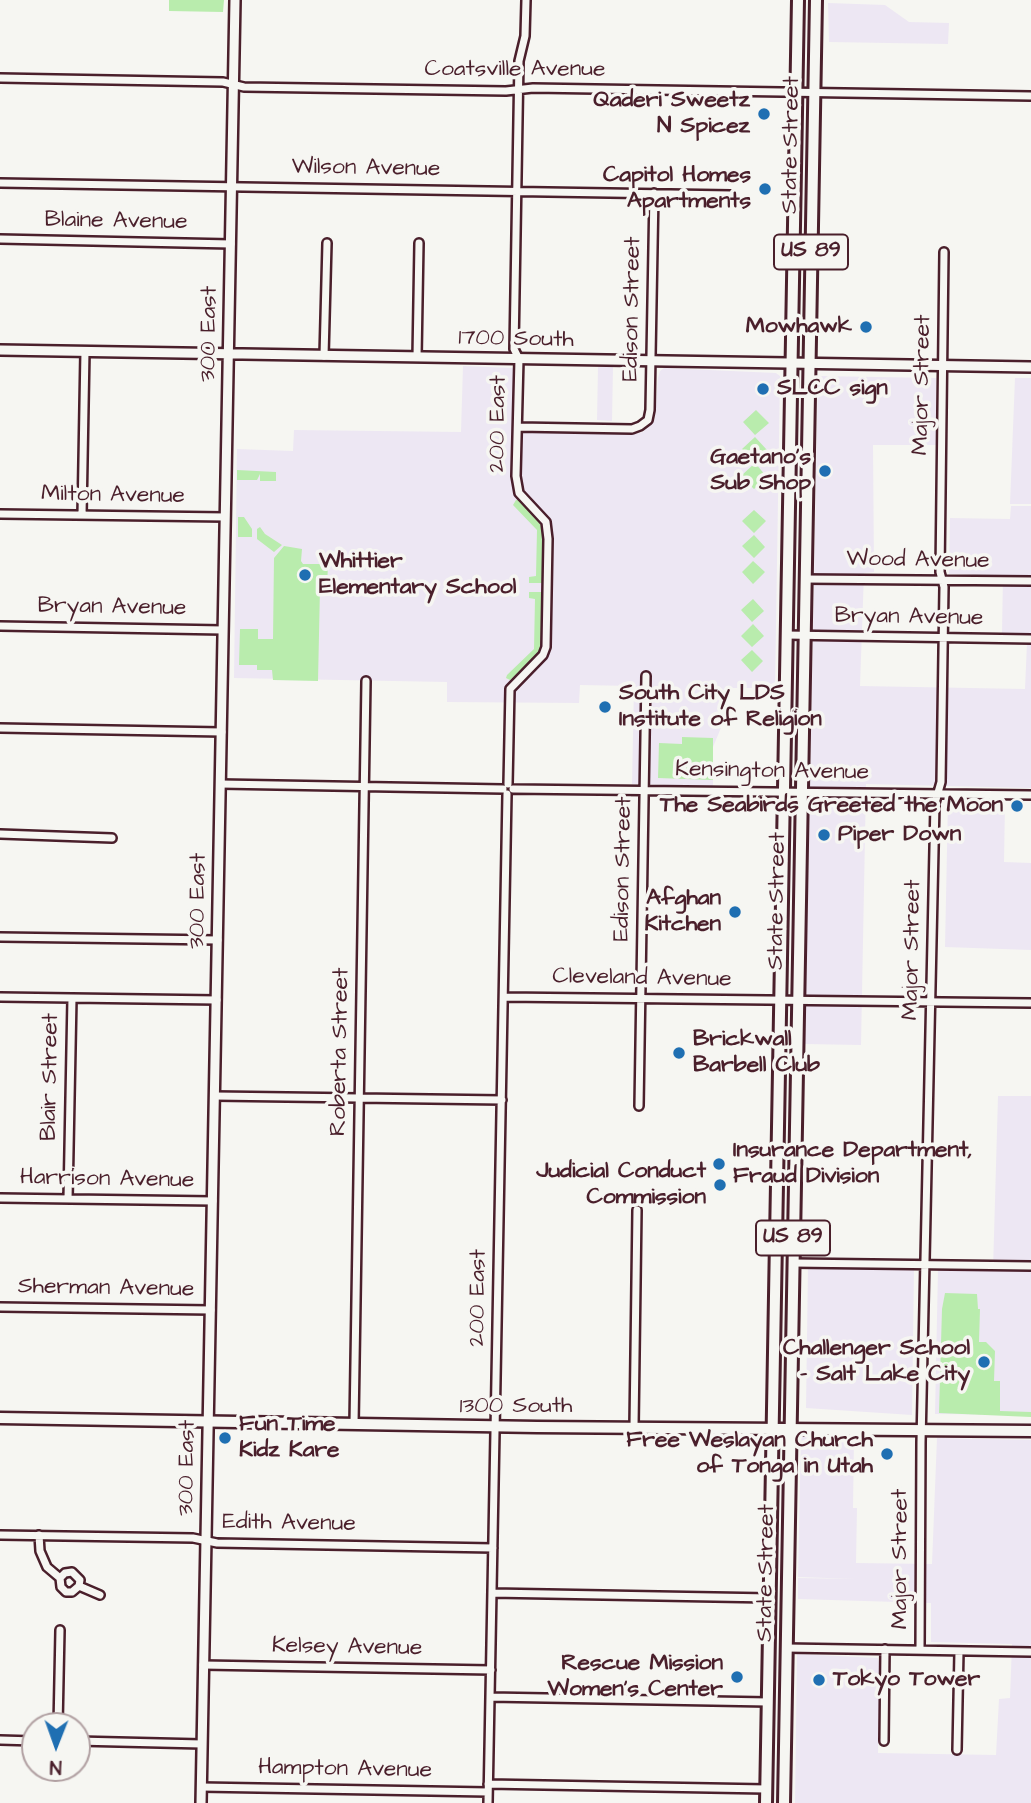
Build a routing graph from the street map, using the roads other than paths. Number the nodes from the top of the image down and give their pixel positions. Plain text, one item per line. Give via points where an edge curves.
1 (235, 0) edge
2 (526, 0) edge
3 (798, 0) edge
4 (816, 0) edge
5 (0, 78) edge
6 (233, 85) junction
7 (519, 90) junction
8 (796, 93) junction
9 (814, 93) junction
10 (1031, 96) edge
11 (0, 183) edge
12 (232, 187) junction
13 (517, 191) junction
14 (654, 193) junction
15 (731, 195) dead end
16 (0, 239) edge
17 (327, 243) dead end
18 (419, 243) dead end
19 (230, 244) junction
20 (944, 252) dead end
21 (0, 350) edge
22 (85, 351) junction
23 (229, 354) junction
24 (324, 356) junction
25 (417, 357) junction
26 (519, 359) junction
27 (651, 362) junction
28 (791, 365) junction
29 (809, 365) junction
30 (943, 366) junction
31 (1031, 367) edge
32 (518, 427) junction
33 (0, 514) edge
34 (82, 515) junction
35 (225, 517) junction
36 (805, 579) junction
37 (942, 580) junction
38 (1031, 581) edge
39 (0, 626) edge
40 (223, 629) junction
41 (786, 635) junction
42 (804, 636) junction
43 (944, 638) junction
44 (1031, 639) edge
45 (646, 676) dead end
46 (366, 681) dead end
47 (0, 728) edge
48 (222, 732) junction
49 (220, 784) junction
50 (365, 787) junction
51 (508, 789) junction
52 (644, 790) junction
53 (784, 791) junction
54 (801, 792) junction
55 (938, 794) junction
56 (1031, 795) edge
57 (0, 834) edge
58 (112, 838) dead end
59 (0, 937) edge
60 (218, 940) junction
61 (0, 997) edge
62 (504, 997) junction
63 (72, 998) junction
64 (640, 998) junction
65 (216, 1000) junction
66 (780, 1000) junction
67 (798, 1000) junction
68 (931, 1002) junction
69 (1031, 1003) edge
70 (215, 1096) junction
71 (359, 1098) junction
72 (502, 1100) junction
73 (639, 1106) dead end
74 (0, 1198) edge
75 (68, 1199) junction
76 (213, 1201) junction
77 (637, 1210) dead end
78 (793, 1263) junction
79 (926, 1264) junction
80 (1031, 1266) edge
81 (0, 1307) edge
82 (211, 1310) junction
83 (0, 1418) edge
84 (208, 1422) junction
85 (354, 1424) junction
86 (495, 1426) junction
87 (634, 1426) junction
88 (772, 1427) junction
89 (790, 1427) junction
90 (922, 1429) junction
91 (1031, 1431) edge
92 (0, 1535) edge
93 (39, 1535) junction
94 (205, 1541) junction
95 (493, 1548) junction
96 (60, 1578) junction
97 (79, 1587) junction
98 (492, 1593) junction
99 (100, 1595) dead end
100 (770, 1598) junction
101 (769, 1623) junction
102 (60, 1630) dead end
103 (786, 1648) junction
104 (885, 1649) junction
105 (920, 1650) junction
106 (958, 1651) junction
107 (1031, 1652) edge
108 (203, 1665) junction
109 (491, 1670) junction
110 (490, 1698) junction
111 (768, 1702) junction
112 (58, 1712) edge
113 (785, 1738) junction
114 (0, 1740) edge
115 (21, 1741) edge
116 (91, 1741) edge
117 (884, 1741) dead end
118 (202, 1744) junction
119 (957, 1750) dead end
120 (201, 1787) junction
121 (488, 1788) junction
122 (766, 1789) junction
123 (201, 1803) edge
124 (488, 1803) edge
125 (766, 1803) edge
126 (784, 1803) edge

1 - 6 street, 300 East
2 - 7 street, 200 East
3 - 8 main road, State Street / US 89
4 - 9 main road, State Street / US 89
5 - 6 street, Coatsville Avenue
6 - 7 street, Coatsville Avenue
6 - 12 street, 300 East
7 - 8 street, Coatsville Avenue
7 - 13 street, 200 East
8 - 9 street, Coatsville Avenue
8 - 28 main road, State Street / US 89
9 - 10 street, Coatsville Avenue
9 - 29 main road, State Street / US 89
11 - 12 street, Wilson Avenue
12 - 13 street, Wilson Avenue
12 - 19 street, 300 East
13 - 14 street, Wilson Avenue
13 - 26 street, 200 East via 514,349
14 - 15 street, Wilson Avenue
14 - 27 street, Edison Street
16 - 19 street, Blaine Avenue
17 - 24 street
18 - 25 street
19 - 23 street, 300 East
20 - 30 street, Major Street
21 - 22 street, 1700 South
22 - 23 street, 1700 South
22 - 34 street
23 - 24 street, 1700 South
23 - 35 street, 300 East
24 - 25 street, 1700 South
25 - 26 street, 1700 South
26 - 27 street, 1700 South
26 - 32 street, 200 East
27 - 28 street, 1700 South
27 - 32 street, Edison Street via 649,416 644,424 632,429
28 - 29 street, 1700 South
28 - 41 main road, State Street / US 89
29 - 30 street, 1700 South
29 - 36 main road, State Street / US 89
30 - 31 street, 1700 South
30 - 37 street, Major Street
32 - 51 street, 200 East via 516,485 548,530 546,647 510,689
33 - 34 street, Milton Avenue
34 - 35 street, Milton Avenue
35 - 40 street, 300 East
36 - 37 street, Wood Avenue
36 - 42 main road, State Street / US 89
37 - 38 street, Wood Avenue
37 - 43 street, Major Street
39 - 40 street, Bryan Avenue
40 - 48 street, 300 East
41 - 42 street, Bryan Avenue
41 - 53 main road, State Street / US 89
42 - 43 street, Bryan Avenue
42 - 54 main road, State Street / US 89
43 - 44 street, Bryan Avenue
43 - 55 street, Major Street via 942,782
45 - 52 street, Edison Street
46 - 50 street, Roberta Street
47 - 48 street
48 - 49 street, 300 East
49 - 50 street, Kensington Avenue
49 - 60 street, 300 East
50 - 51 street, Kensington Avenue
50 - 71 street, Roberta Street
51 - 52 street, Kensington Avenue
51 - 62 street, 200 East
52 - 53 street, Kensington Avenue
52 - 64 street, Edison Street
53 - 54 street, Kensington Avenue
53 - 66 main road, State Street / US 89
54 - 55 street, Kensington Avenue
54 - 67 main road, State Street / US 89
55 - 56 street, Kensington Avenue
55 - 68 street, Major Street
57 - 58 street
59 - 60 street
60 - 65 street, 300 East
61 - 63 street
62 - 64 street, Cleveland Avenue
62 - 72 street, 200 East
63 - 65 street
63 - 75 street, Blair Street
64 - 66 street, Cleveland Avenue
64 - 73 street, Edison Street
65 - 70 street, 300 East
66 - 67 street, Cleveland Avenue
66 - 88 main road, State Street / US 89
67 - 68 street, Cleveland Avenue
67 - 78 main road, State Street / US 89
68 - 69 street, Cleveland Avenue
68 - 79 street, Major Street
70 - 71 street
70 - 76 street, 300 East
71 - 72 street
71 - 85 street, Roberta Street
72 - 86 street, 200 East
74 - 75 street, Harrison Avenue
75 - 76 street, Harrison Avenue
76 - 82 street, 300 East
77 - 87 street
78 - 79 street
78 - 89 main road, State Street / US 89
79 - 80 street
79 - 90 street, Major Street
81 - 82 street, Sherman Avenue
82 - 84 street, 300 East
83 - 84 main road, 1300 South
84 - 85 main road, 1300 South
84 - 94 street, 300 East
85 - 86 main road, 1300 South
86 - 87 main road, 1300 South
86 - 95 street, 200 East
87 - 88 main road, 1300 South
88 - 89 main road, 1300 South
88 - 100 main road, State Street / US 89
89 - 90 main road, 1300 South
89 - 103 main road, State Street / US 89
90 - 91 main road, 1300 South
90 - 105 street, Major Street
92 - 93 street, Edith Avenue
93 - 94 street, Edith Avenue
93 - 96 street via 47,1567
94 - 95 street, Edith Avenue
94 - 108 street, 300 East
95 - 98 street, 200 East
96 - 97 street via 66,1591
96 - 97 street via 72,1572
97 - 99 street
98 - 100 street
98 - 109 street, 200 East
100 - 101 main road, State Street / US 89
101 - 103 main road
101 - 111 main road, State Street / US 89
102 - 112 street
103 - 104 street
103 - 113 main road, State Street / US 89
104 - 105 street
104 - 117 street, Major Street
105 - 106 street
106 - 107 street
106 - 119 street
108 - 109 street, Kelsey Avenue
108 - 118 street, 300 East
109 - 110 street, 200 East
110 - 111 street
110 - 121 street, 200 East
111 - 113 main road
111 - 122 main road, State Street / US 89
113 - 126 main road, State Street / US 89
114 - 115 street
116 - 118 street
118 - 120 street, 300 East
120 - 121 street, Hampton Avenue
120 - 123 street, 300 East
121 - 122 street, Hampton Avenue
121 - 124 street, 200 East
122 - 125 main road, State Street / US 89

